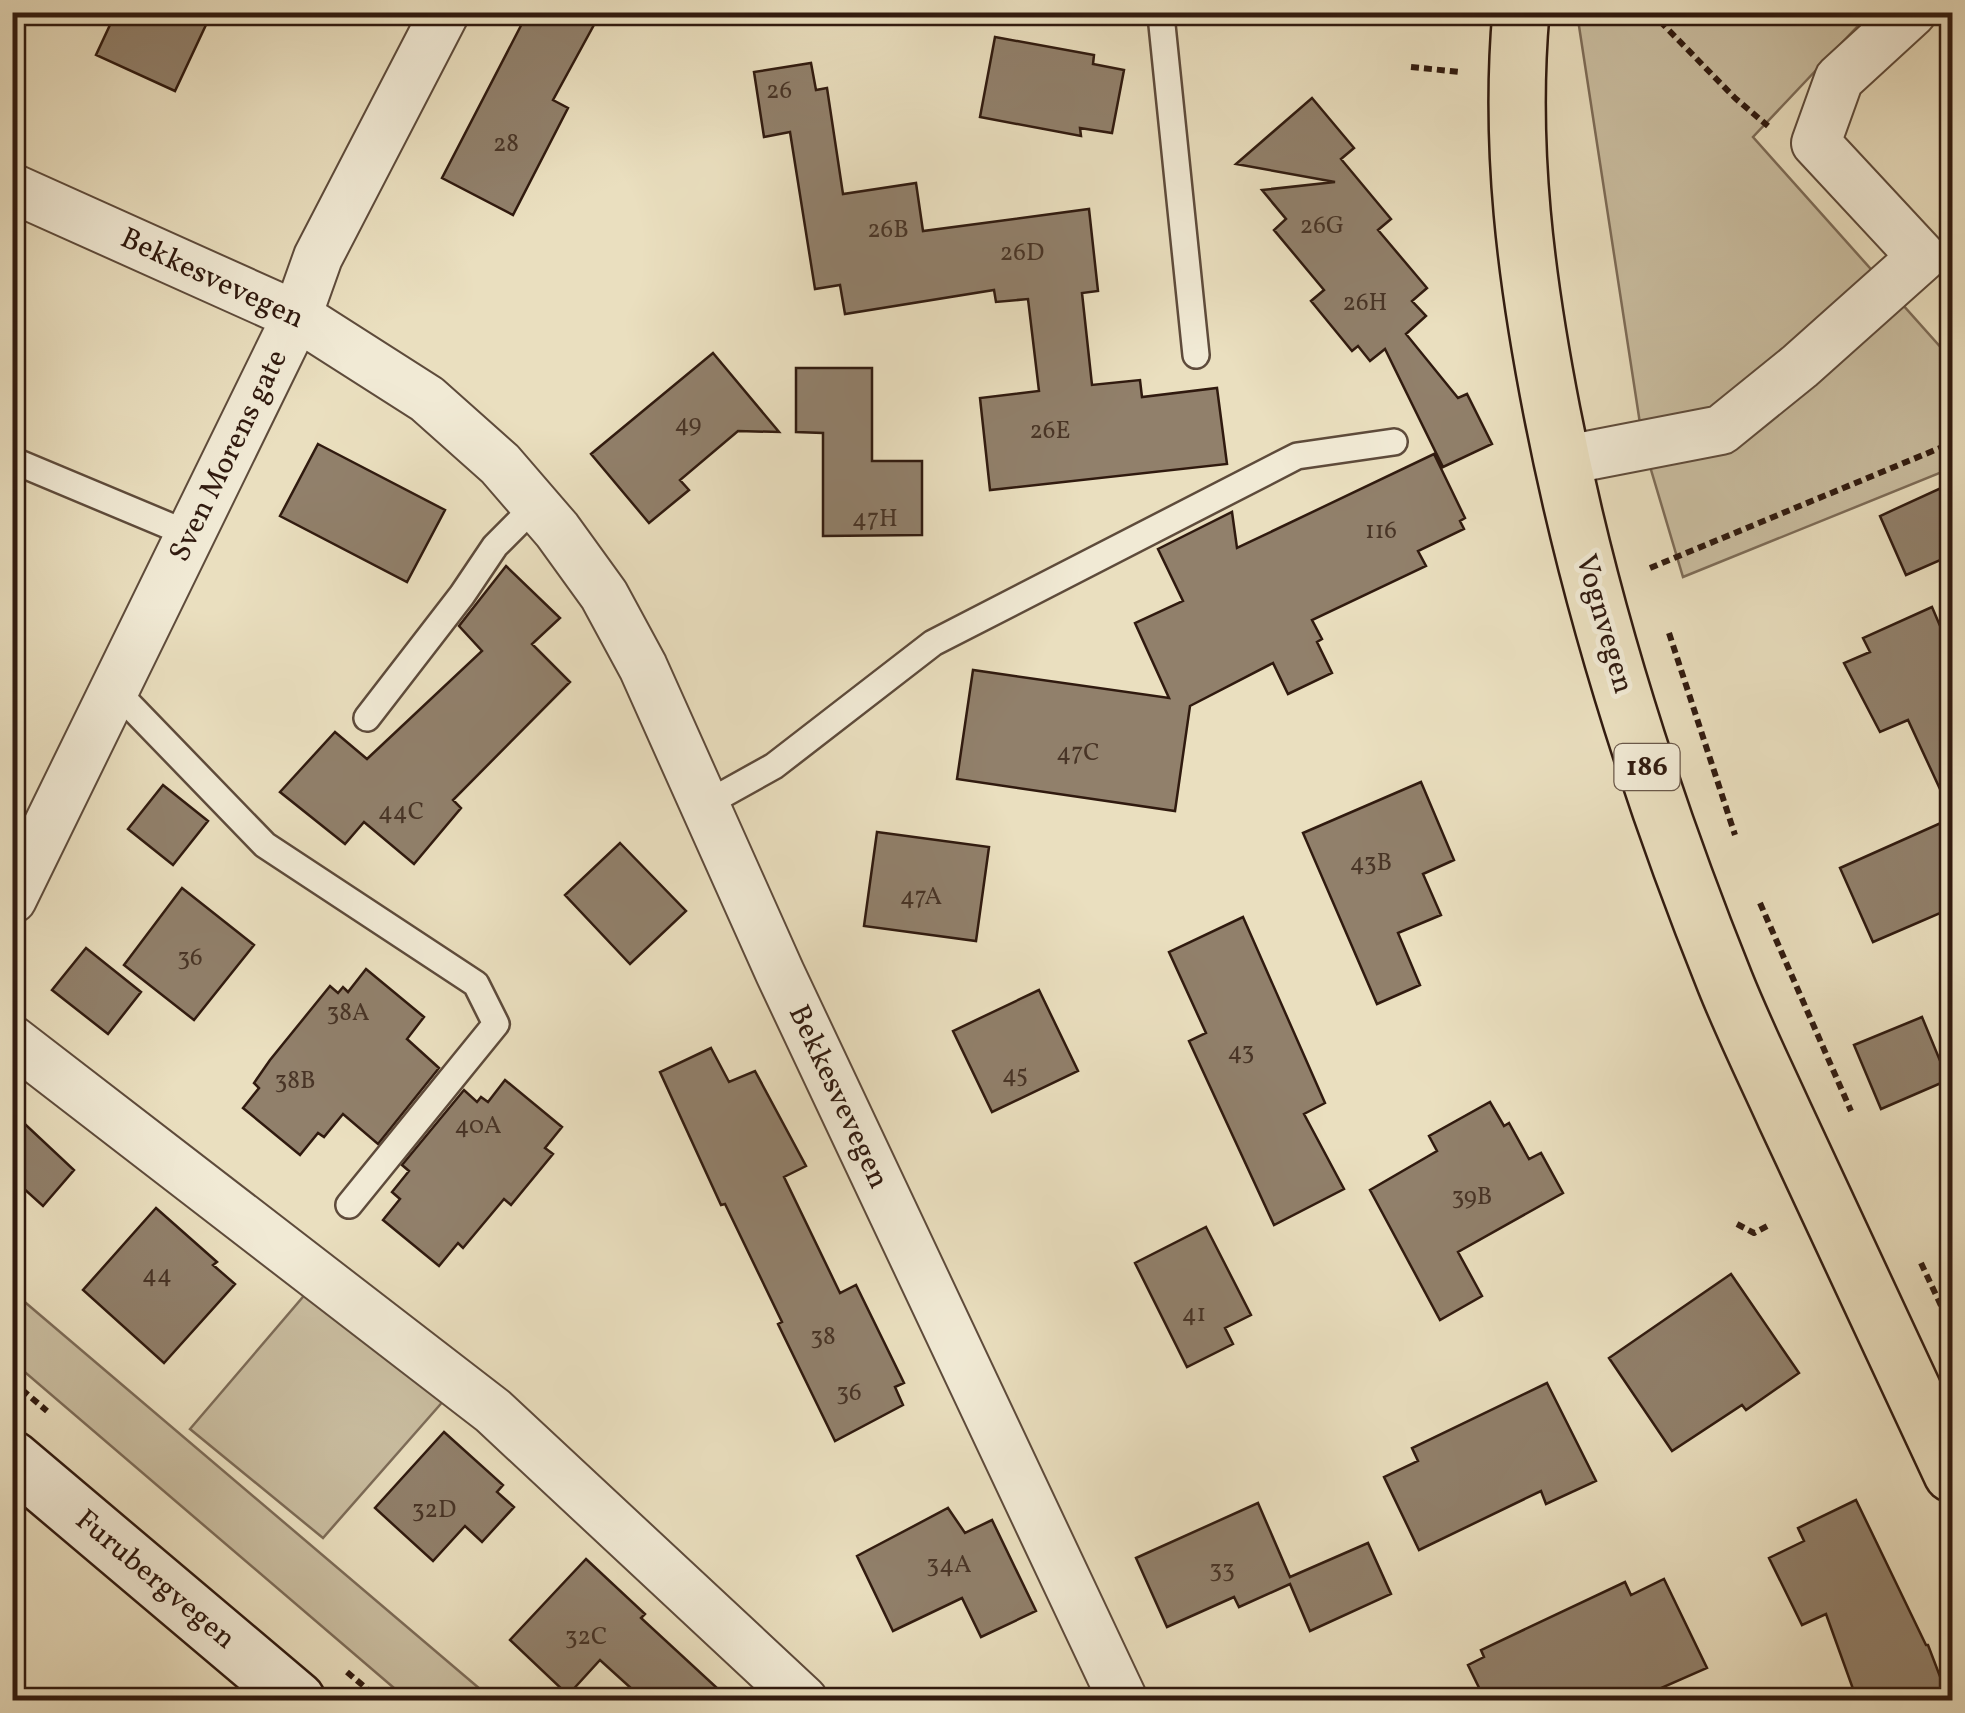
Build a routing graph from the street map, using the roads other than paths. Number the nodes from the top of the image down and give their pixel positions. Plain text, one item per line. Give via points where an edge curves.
1 (445, 12) edge
2 (1521, 12) edge
3 (1912, 12) edge
4 (1162, 25) dead end
5 (12, 188) edge
6 (1937, 272) edge
7 (297, 316) junction
8 (1196, 355) dead end
9 (1394, 442) dead end
10 (12, 460) edge
11 (1562, 462) junction
12 (536, 505) junction
13 (191, 534) junction
14 (116, 690) junction
15 (367, 718) dead end
16 (704, 805) junction
17 (12, 900) edge
18 (12, 1040) edge
19 (349, 1205) dead end
20 (12, 1459) edge
21 (1952, 1474) edge
22 (298, 1700) edge
23 (802, 1700) edge
24 (1122, 1700) edge

1 - 7 street, Sven Morens gate via 318,257
2 - 11 main road, Vognvegen / 186 via 1515,76 1521,214
3 - 6 street via 1839,79 1816,143
4 - 8 lane
5 - 7 street, Bekkesvevegen
6 - 11 street via 1800,366 1721,430
7 - 12 street, Bekkesvevegen via 427,399
7 - 13 street, Sven Morens gate
9 - 16 lane via 1297,456 934,643 774,766
10 - 13 lane
11 - 21 main road, Vognvegen / 186 via 1647,770 1726,986
12 - 15 lane via 495,546
12 - 16 street, Bekkesvevegen via 604,595
13 - 14 street, Sven Morens gate
14 - 17 street, Sven Morens gate
14 - 19 lane via 265,845 476,984 496,1024
16 - 24 street, Bekkesvevegen
18 - 23 street via 493,1410
20 - 22 main road, Furubergvegen

